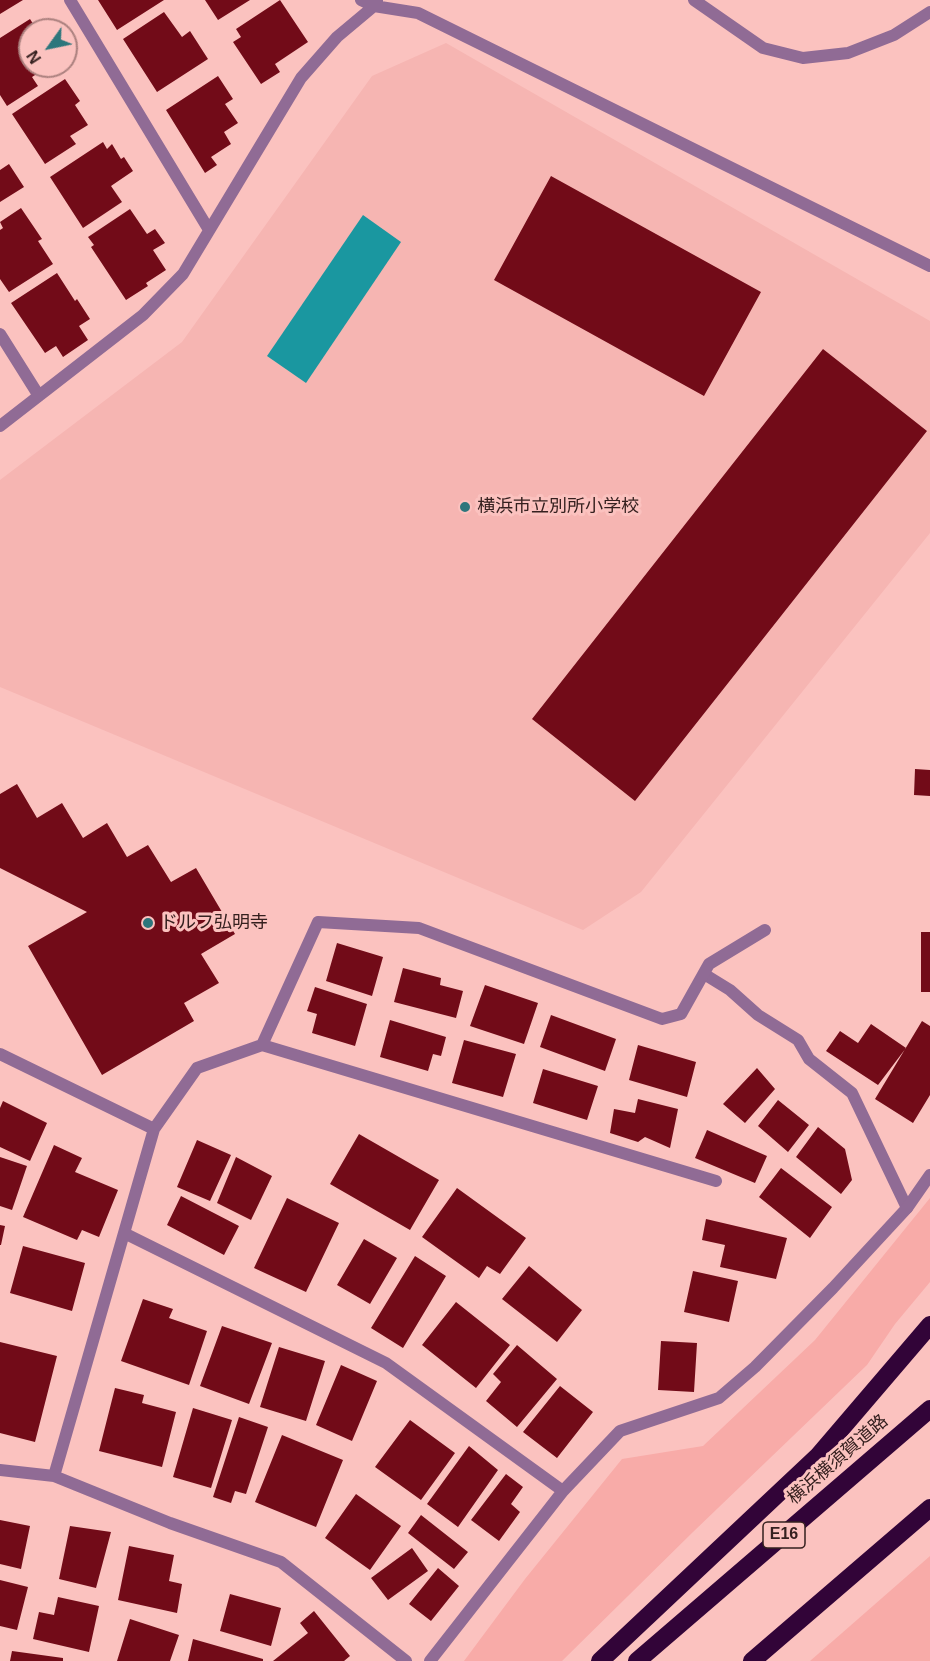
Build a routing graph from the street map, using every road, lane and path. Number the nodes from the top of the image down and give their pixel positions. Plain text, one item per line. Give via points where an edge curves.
1 (70, 0) edge
2 (361, 0) edge
3 (694, 0) edge
4 (376, 3) edge
5 (930, 12) edge
6 (209, 230) junction
7 (930, 267) edge
8 (0, 334) edge
9 (39, 396) junction
10 (0, 426) edge
11 (765, 930) dead end
12 (704, 974) junction
13 (262, 1045) junction
14 (0, 1054) edge
15 (154, 1129) junction
16 (930, 1175) edge
17 (716, 1181) dead end
18 (907, 1208) junction
19 (124, 1233) junction
20 (930, 1325) edge
21 (930, 1409) edge
22 (0, 1470) edge
23 (54, 1476) junction
24 (563, 1491) junction
25 (930, 1508) edge
26 (406, 1661) edge
27 (430, 1661) edge
28 (600, 1661) edge
29 (637, 1661) edge
30 (752, 1661) edge

1 - 6 street
2 - 4 street
3 - 5 street via 762,48 803,58 848,54 894,35
4 - 6 street via 301,78
4 - 7 street via 418,13
6 - 9 street via 183,274 143,315
8 - 9 street
9 - 10 street
11 - 12 street via 709,964
12 - 13 street via 681,1014 662,1019 419,928 318,922
12 - 18 street via 798,1040 809,1059 852,1093
13 - 15 street via 197,1068
13 - 17 street
14 - 15 street
15 - 19 street
16 - 18 street
18 - 24 street via 818,1304 719,1398 620,1431
19 - 23 street
19 - 24 street via 386,1363
20 - 28 highway via 818,1456
21 - 29 highway, 横浜横須賀道路 / E16
22 - 23 street
23 - 26 street via 281,1562
24 - 27 street
25 - 30 highway

